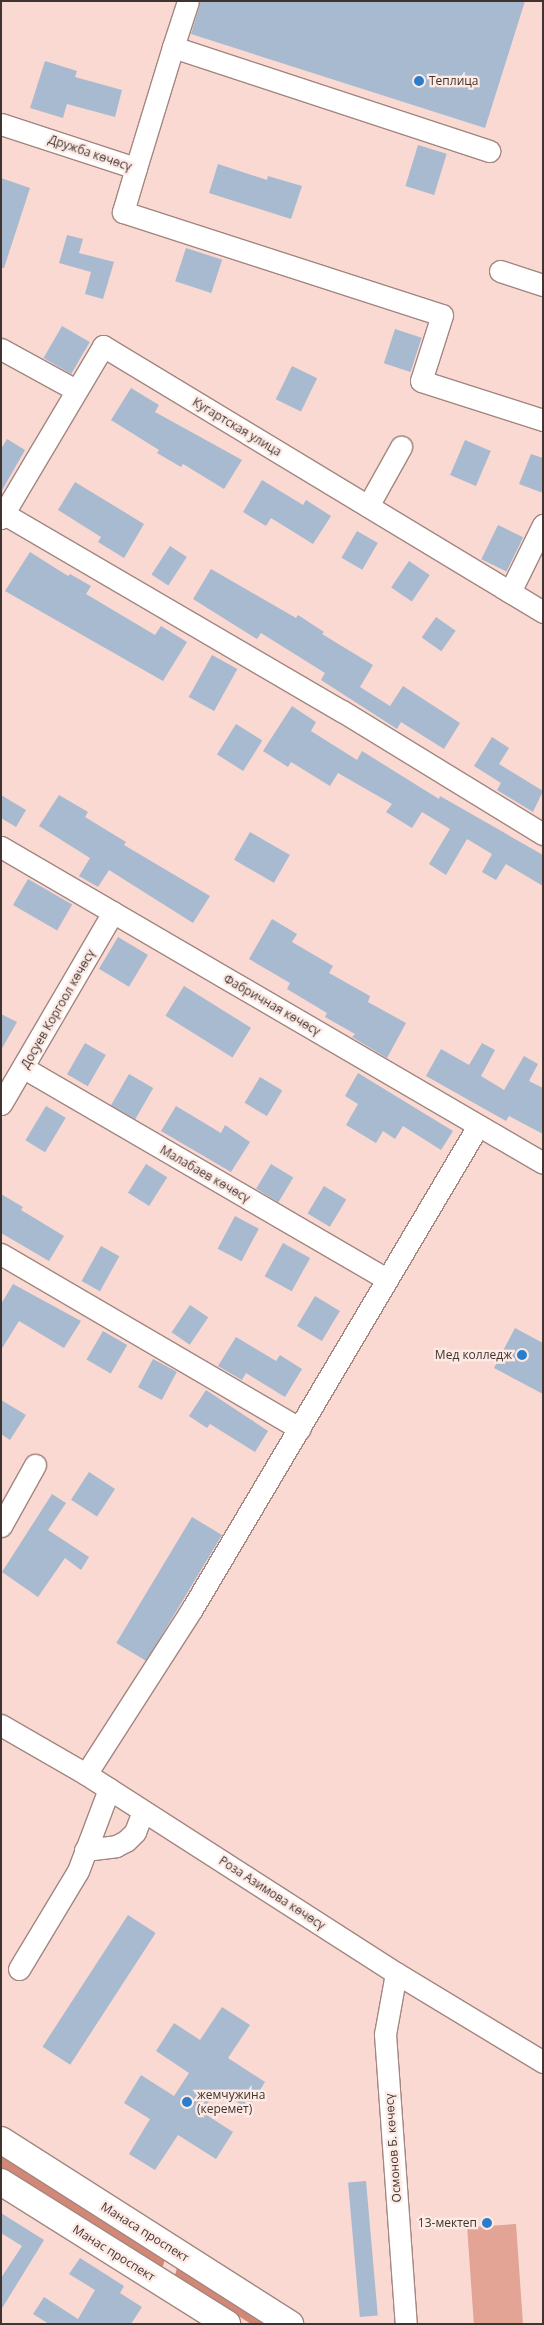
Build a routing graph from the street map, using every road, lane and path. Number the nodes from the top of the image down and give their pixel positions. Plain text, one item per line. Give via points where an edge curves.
1 (188, 1) edge
2 (173, 46) junction
3 (1, 124) edge
4 (489, 151) dead end
5 (136, 168) junction
6 (500, 271) dead end
7 (543, 285) edge
8 (1, 349) edge
9 (76, 390) junction
10 (543, 420) edge
11 (401, 447) dead end
12 (368, 506) junction
13 (2, 515) edge
14 (543, 525) edge
15 (510, 592) junction
16 (543, 612) edge
17 (543, 834) edge
18 (1, 847) edge
19 (113, 912) junction
20 (14, 1073) edge
21 (1, 1104) edge
22 (478, 1126) junction
23 (543, 1163) edge
24 (1, 1254) edge
25 (386, 1279) junction
26 (300, 1429) junction
27 (35, 1465) dead end
28 (1, 1526) edge
29 (1, 1725) edge
30 (86, 1774) junction
31 (109, 1789) junction
32 (143, 1811) junction
33 (85, 1850) junction
34 (19, 1969) dead end
35 (396, 1973) junction
36 (543, 2062) edge
37 (1, 2140) edge
38 (1, 2182) edge
39 (177, 2252) junction
40 (158, 2281) junction
41 (214, 2320) edge
42 (290, 2324) edge
43 (406, 2324) edge

1 - 2 street
2 - 4 street
2 - 5 street
3 - 5 street, Дружба көчөсү
5 - 10 street, Дружба көчөсү via 123,212 442,315 420,381
6 - 7 street
8 - 9 street
9 - 12 street, Кугартская улица via 103,346
9 - 13 street, Кугартская улица
11 - 12 street
12 - 15 street, Кугартская улица
13 - 17 street via 333,706
14 - 15 street
15 - 16 street, Кугартская улица
18 - 19 street, Фабричная көчөсү
19 - 20 street, Досуев Коргоол көчөсү
19 - 22 street, Фабричная көчөсү
20 - 21 street, Досуев Коргоол көчөсү
20 - 25 street, Малабаев көчөсү
22 - 23 street, Фабричная көчөсү
22 - 25 street
24 - 26 street
25 - 26 street
26 - 30 street via 192,1609
27 - 28 street
29 - 30 street, Роза Азимова көчөсү
30 - 31 street, Роза Азимова көчөсү
31 - 32 street, Роза Азимова көчөсү
31 - 33 street
32 - 33 street via 135,1832 126,1841
32 - 35 street, Роза Азимова көчөсү
33 - 34 street via 78,1871
35 - 36 street, Роза Азимова көчөсү
35 - 43 street, Осмонов Б. көчөсү via 385,2034
37 - 39 main road, Манаса проспект
38 - 40 main road, Манас проспект
39 - 40 main road
39 - 42 main road, Манаса проспект
40 - 41 main road, Манас проспект

